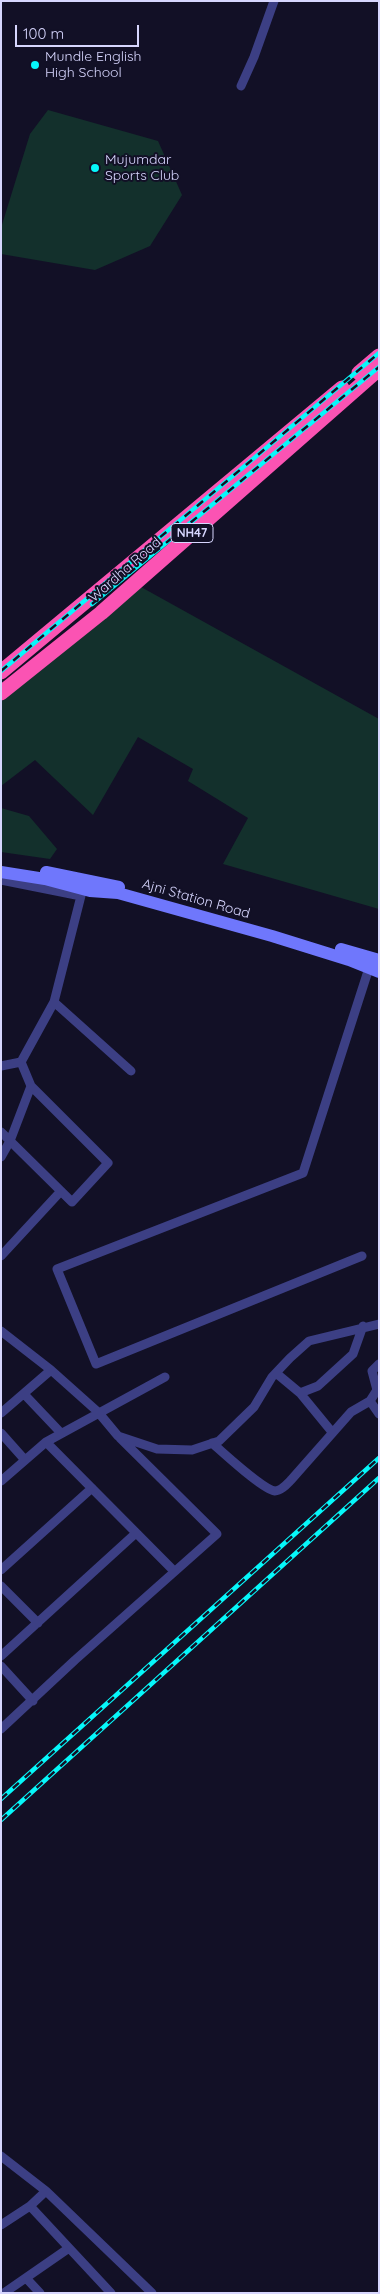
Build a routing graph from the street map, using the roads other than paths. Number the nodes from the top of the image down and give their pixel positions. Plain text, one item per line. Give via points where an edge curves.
1 (274, 1) edge
2 (241, 86) dead end
3 (379, 356) edge
4 (379, 369) edge
5 (1, 672) edge
6 (1, 693) edge
7 (1, 865) edge
8 (1, 872) edge
9 (1, 880) edge
10 (83, 888) junction
11 (371, 965) edge
12 (54, 1002) junction
13 (22, 1062) junction
14 (1, 1066) edge
15 (131, 1071) dead end
16 (31, 1086) junction
17 (1, 1132) edge
18 (10, 1141) junction
19 (1, 1157) edge
20 (61, 1191) junction
21 (1, 1256) edge
22 (362, 1256) dead end
23 (379, 1324) edge
24 (363, 1326) junction
25 (1, 1331) edge
26 (379, 1364) edge
27 (51, 1370) junction
28 (276, 1372) junction
29 (165, 1377) dead end
30 (300, 1392) junction
31 (24, 1394) junction
32 (370, 1401) junction
33 (98, 1412) junction
34 (1, 1413) edge
35 (379, 1414) edge
36 (332, 1432) junction
37 (1, 1433) edge
38 (62, 1433) junction
39 (118, 1436) junction
40 (46, 1442) junction
41 (212, 1443) junction
42 (25, 1460) junction
43 (1, 1481) edge
44 (92, 1488) junction
45 (136, 1533) junction
46 (1, 1570) edge
47 (174, 1571) junction
48 (1, 1586) edge
49 (38, 1623) junction
50 (1, 1656) edge
51 (1, 1666) edge
52 (33, 1701) junction
53 (1, 1729) edge
54 (1, 2156) edge
55 (46, 2190) junction
56 (30, 2206) junction
57 (1, 2225) edge
58 (69, 2248) junction
59 (26, 2278) junction
60 (4, 2293) edge
61 (40, 2293) edge
62 (111, 2293) edge
63 (152, 2293) edge

1 - 2 street
3 - 5 highway, Wardha Road / NH47
4 - 6 highway, Wardha Road / NH47 via 101,613
7 - 10 main road, Ajni Station Road
8 - 10 main road, Ajni Station Road
9 - 10 street
10 - 11 main road, Ajni Station Road via 118,893 182,910
10 - 12 street
11 - 22 street via 303,1173 58,1269 96,1364
12 - 13 street
12 - 15 street
13 - 14 street
13 - 16 street
16 - 18 street
16 - 20 street via 108,1163 72,1202
17 - 18 street
18 - 19 street
18 - 20 street
20 - 21 street
23 - 24 street
24 - 28 street via 309,1341
24 - 30 street via 353,1354 318,1386
25 - 27 street
26 - 32 street via 372,1371 377,1390
27 - 31 street
27 - 33 street
28 - 30 street
28 - 41 street via 254,1407 219,1441
29 - 33 street
30 - 36 street
31 - 34 street
31 - 38 street
32 - 35 street
32 - 36 street via 351,1412
33 - 38 street
33 - 39 street
36 - 41 street via 291,1480 275,1491 262,1485
37 - 42 street
38 - 40 street
39 - 41 street via 157,1448 192,1450
39 - 47 street via 217,1534
40 - 42 street
40 - 44 street
42 - 43 street
44 - 45 street
44 - 46 street
45 - 47 street
45 - 49 street
47 - 52 street
48 - 49 street
49 - 50 street
51 - 52 street
52 - 53 street
54 - 55 street
55 - 56 street
55 - 63 street
56 - 57 street
56 - 58 street
58 - 59 street
58 - 62 street
59 - 60 street
59 - 61 street

